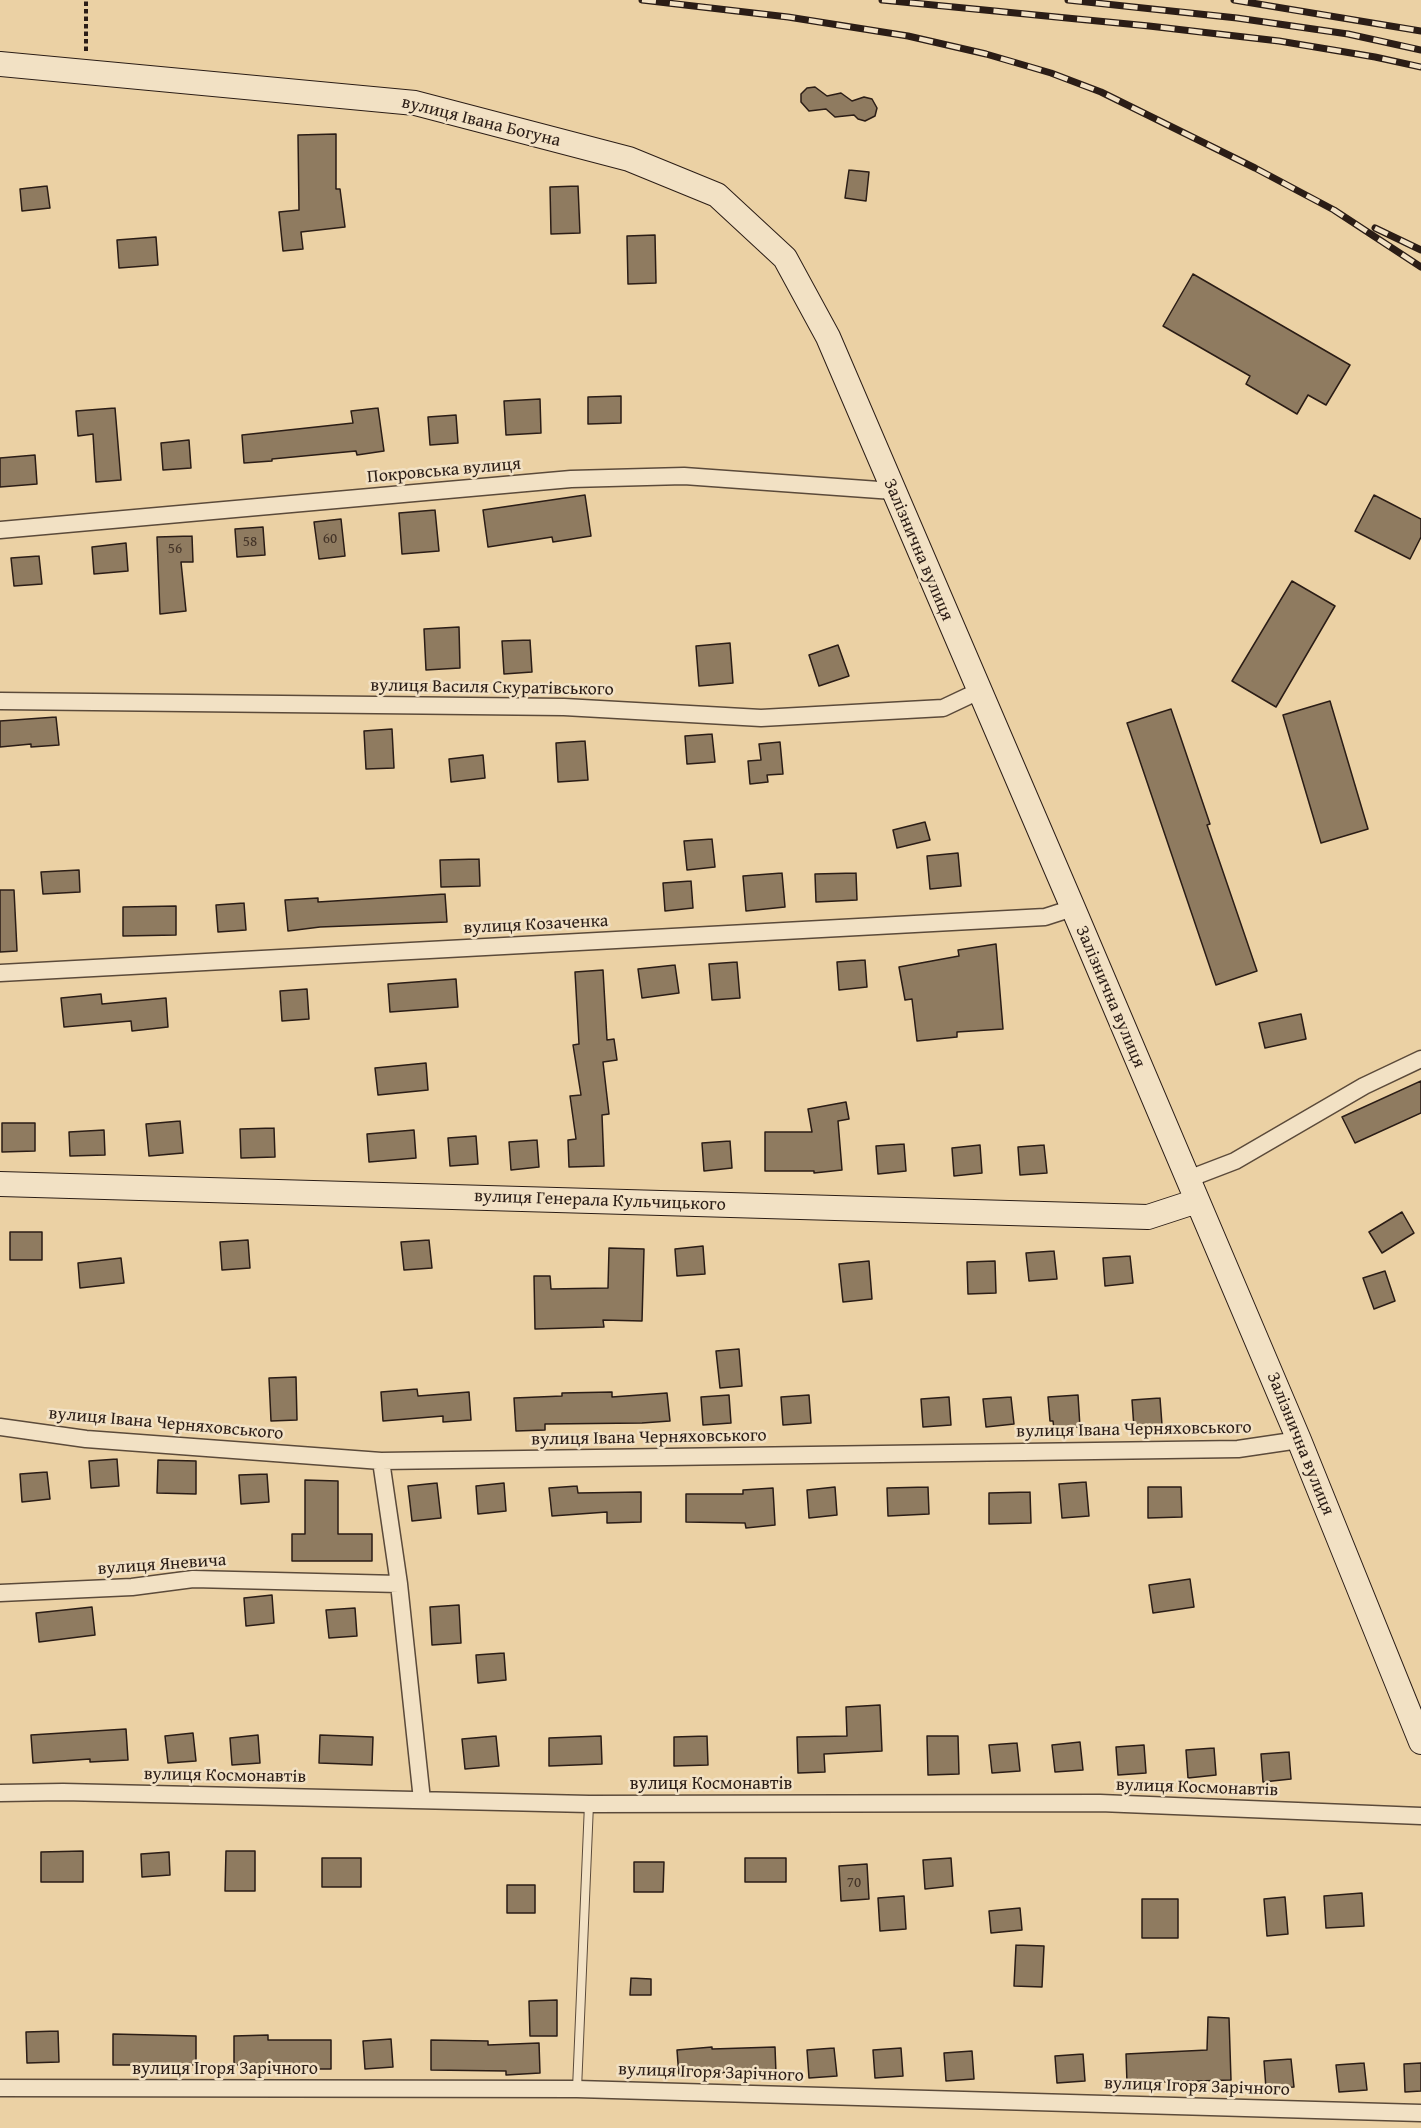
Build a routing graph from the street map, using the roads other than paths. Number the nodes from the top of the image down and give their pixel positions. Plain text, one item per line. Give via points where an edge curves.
1 (0, 64) edge
2 (785, 258) joint
3 (893, 491) junction
4 (0, 530) edge
5 (980, 691) junction
6 (0, 701) edge
7 (1073, 908) junction
8 (0, 974) edge
9 (1421, 1059) edge
10 (0, 1184) edge
11 (1193, 1190) junction
12 (0, 1427) edge
13 (1299, 1440) junction
14 (381, 1461) junction
15 (399, 1584) junction
16 (0, 1593) edge
17 (1421, 1742) edge
18 (0, 1793) edge
19 (422, 1800) junction
20 (590, 1804) junction
21 (1421, 1816) edge
22 (0, 2088) edge
23 (577, 2089) junction
24 (1421, 2113) edge

1 - 2 street, вулиця Івана Богуна via 415,103 629,159 717,195
2 - 3 street, Залізнична вулиця via 828,337
3 - 4 street, Покровська вулиця via 684,476 571,479
3 - 5 street, Залізнична вулиця
5 - 6 street, вулиця Василя Скуратівського via 943,708 761,718 564,707
5 - 7 street, Залізнична вулиця
7 - 8 street, вулиця Козаченка via 1045,917
7 - 11 street, Залізнична вулиця
9 - 11 street via 1364,1086
10 - 11 street, вулиця Генерала Кульчицького via 1148,1217
11 - 13 street, Залізнична вулиця
12 - 14 street, вулиця Івана Черняховського via 86,1439
13 - 14 street, вулиця Івана Черняховського via 1238,1449
13 - 17 street, Залізнична вулиця
14 - 15 street
15 - 16 street, вулиця Яневича via 193,1579 132,1587
15 - 19 street
18 - 19 street, вулиця Космонавтів
19 - 20 street, вулиця Космонавтів
20 - 21 street, вулиця Космонавтів via 1100,1803
20 - 23 lane
22 - 23 street, вулиця Ігоря Зарічного
23 - 24 street, вулиця Ігоря Зарічного

